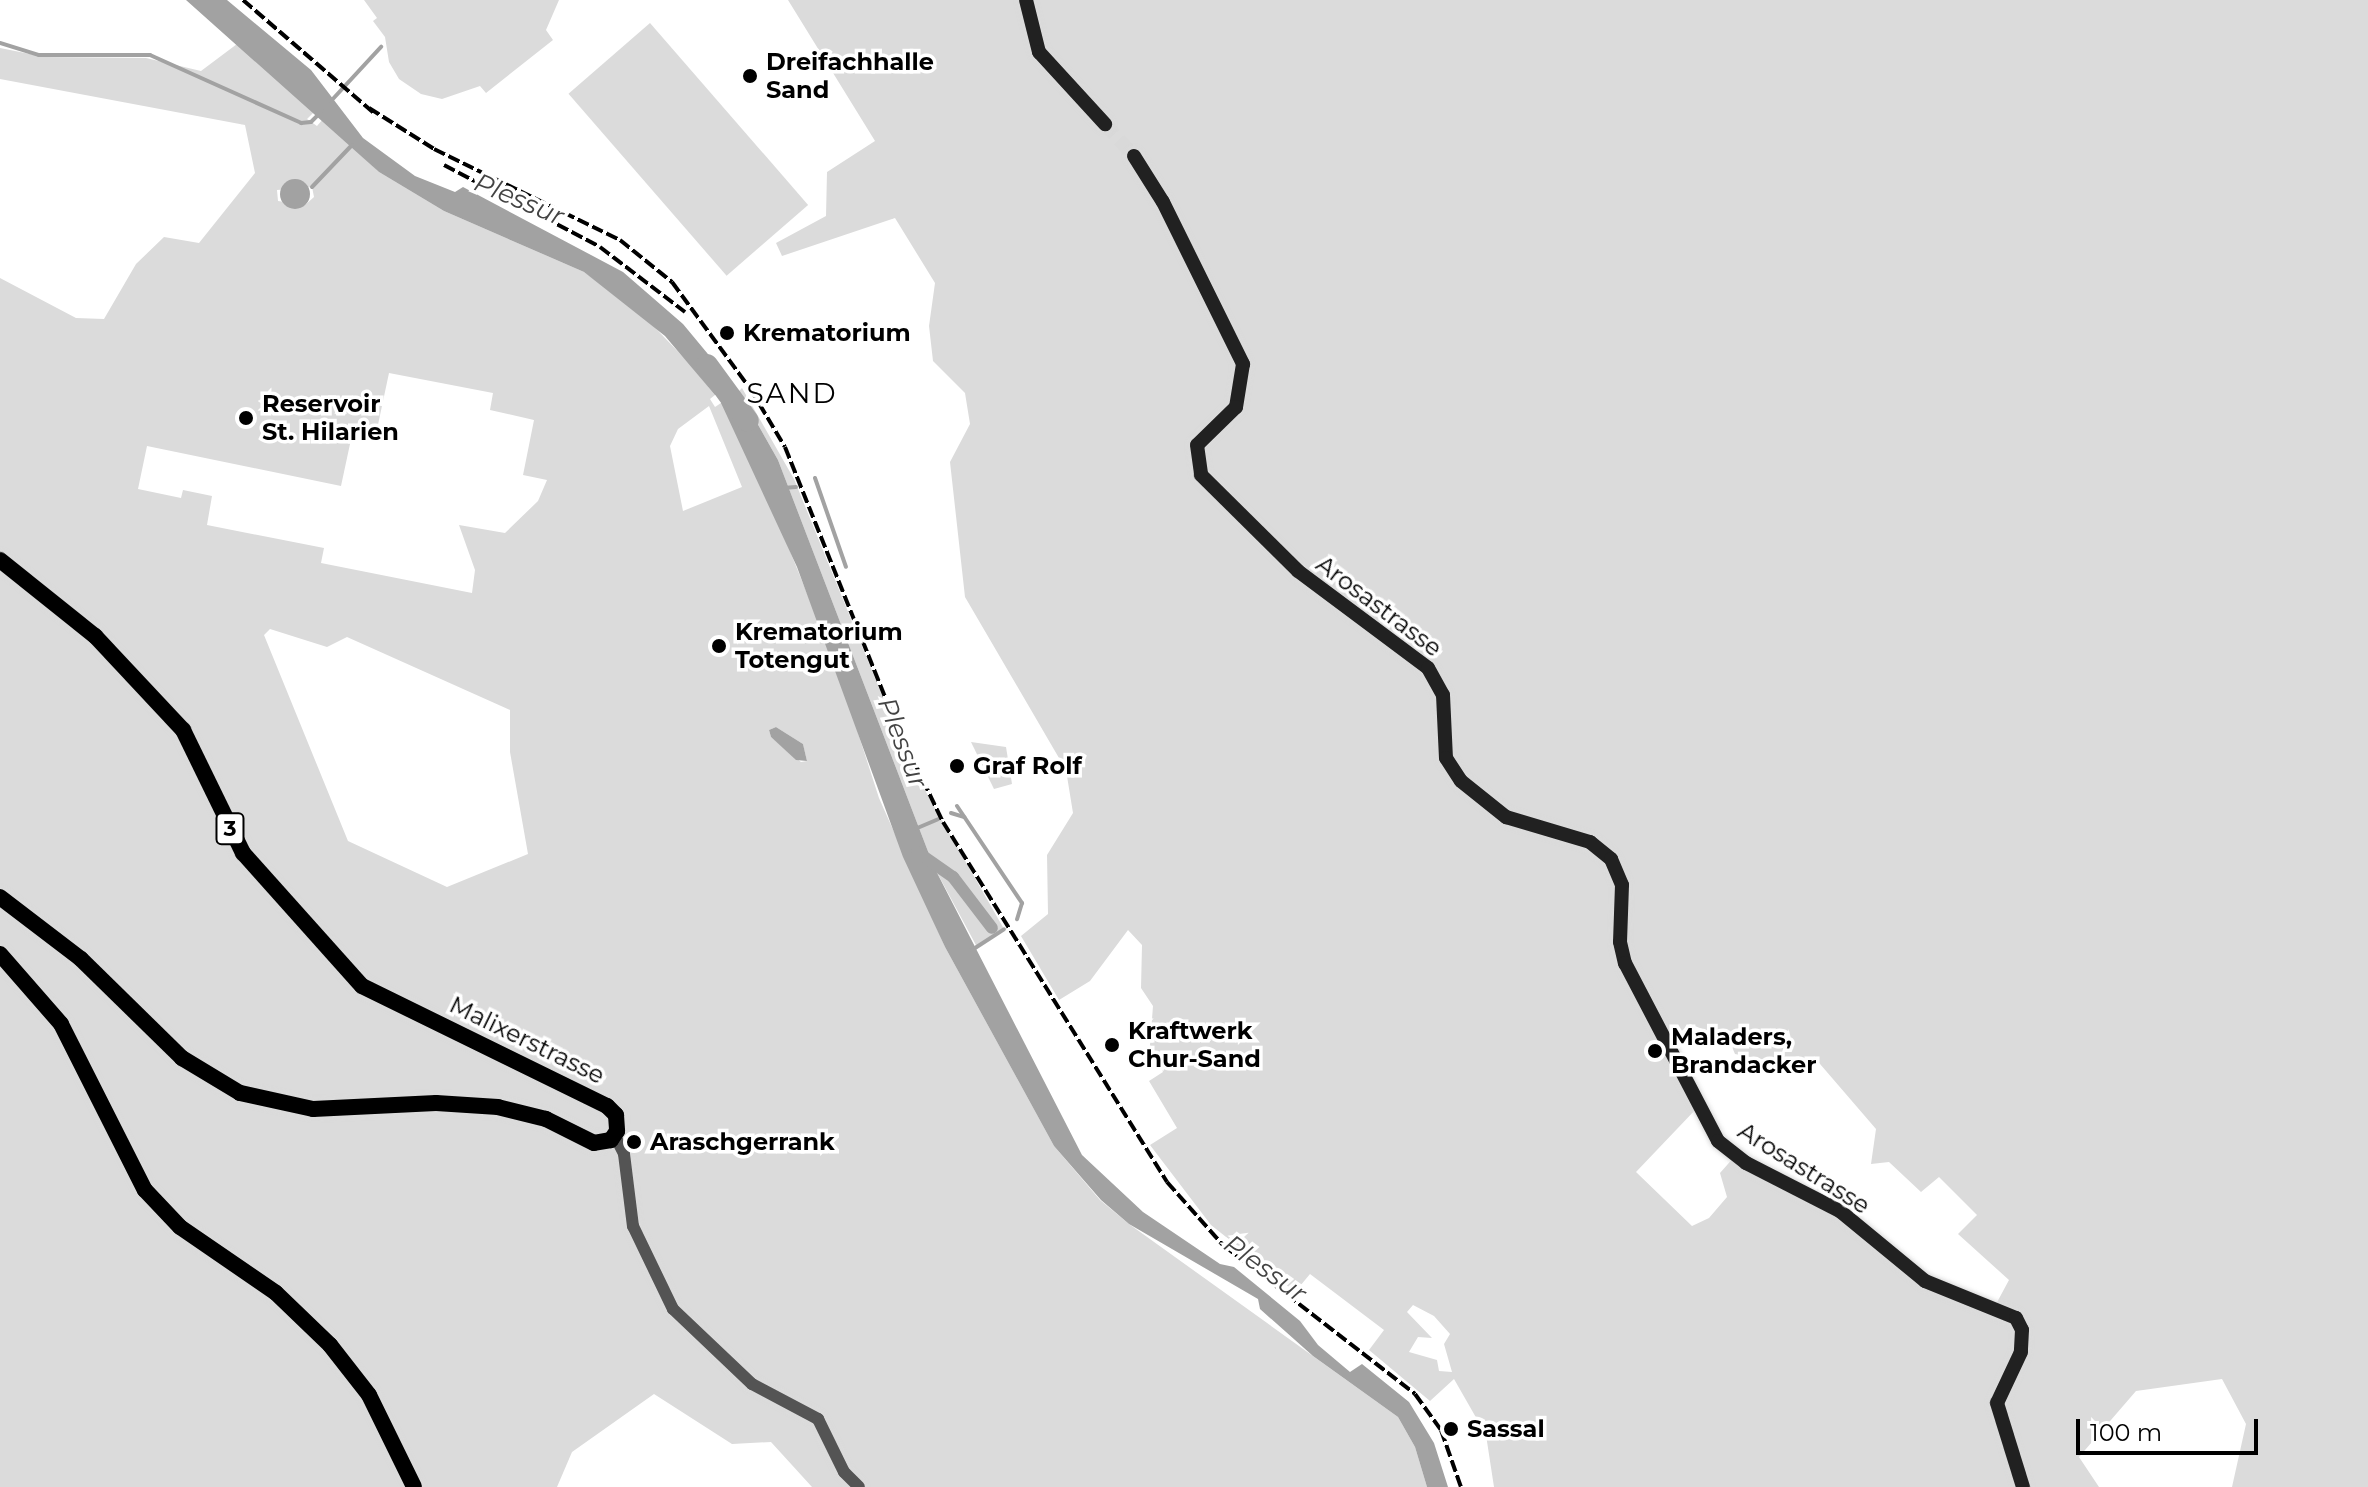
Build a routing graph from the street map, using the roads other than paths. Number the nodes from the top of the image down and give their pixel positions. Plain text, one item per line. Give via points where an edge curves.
1 (1026, 0) edge
2 (1105, 124) tunnel mouth
3 (1134, 156) tunnel mouth
4 (0, 560) edge
5 (0, 897) edge
6 (0, 954) edge
7 (615, 1136) junction
8 (414, 1487) edge
9 (859, 1487) edge
10 (2023, 1487) edge

1 - 2 main road via 1039,52
3 - 10 main road, Arosastrasse via 1163,202 1241,358 1243,386 1236,407 1197,445 1201,475 1281,556 1428,668 1443,695 1446,758 1461,781 1519,823 1590,842 1616,867 1625,963 1718,1141 1746,1163 1840,1211 1925,1281 2003,1309 2020,1324 2021,1352 1997,1403
4 - 7 main road, Malixerstrasse / 3 via 104,643 183,730 243,853 362,986 607,1106 618,1120
5 - 7 main road via 81,959 192,1066 248,1096 313,1109 484,1105 538,1117 594,1143
6 - 8 main road via 61,1024 145,1190 180,1227 265,1284 330,1345 369,1395
7 - 9 street via 624,1154 633,1226 673,1309 752,1384 818,1419 844,1472

